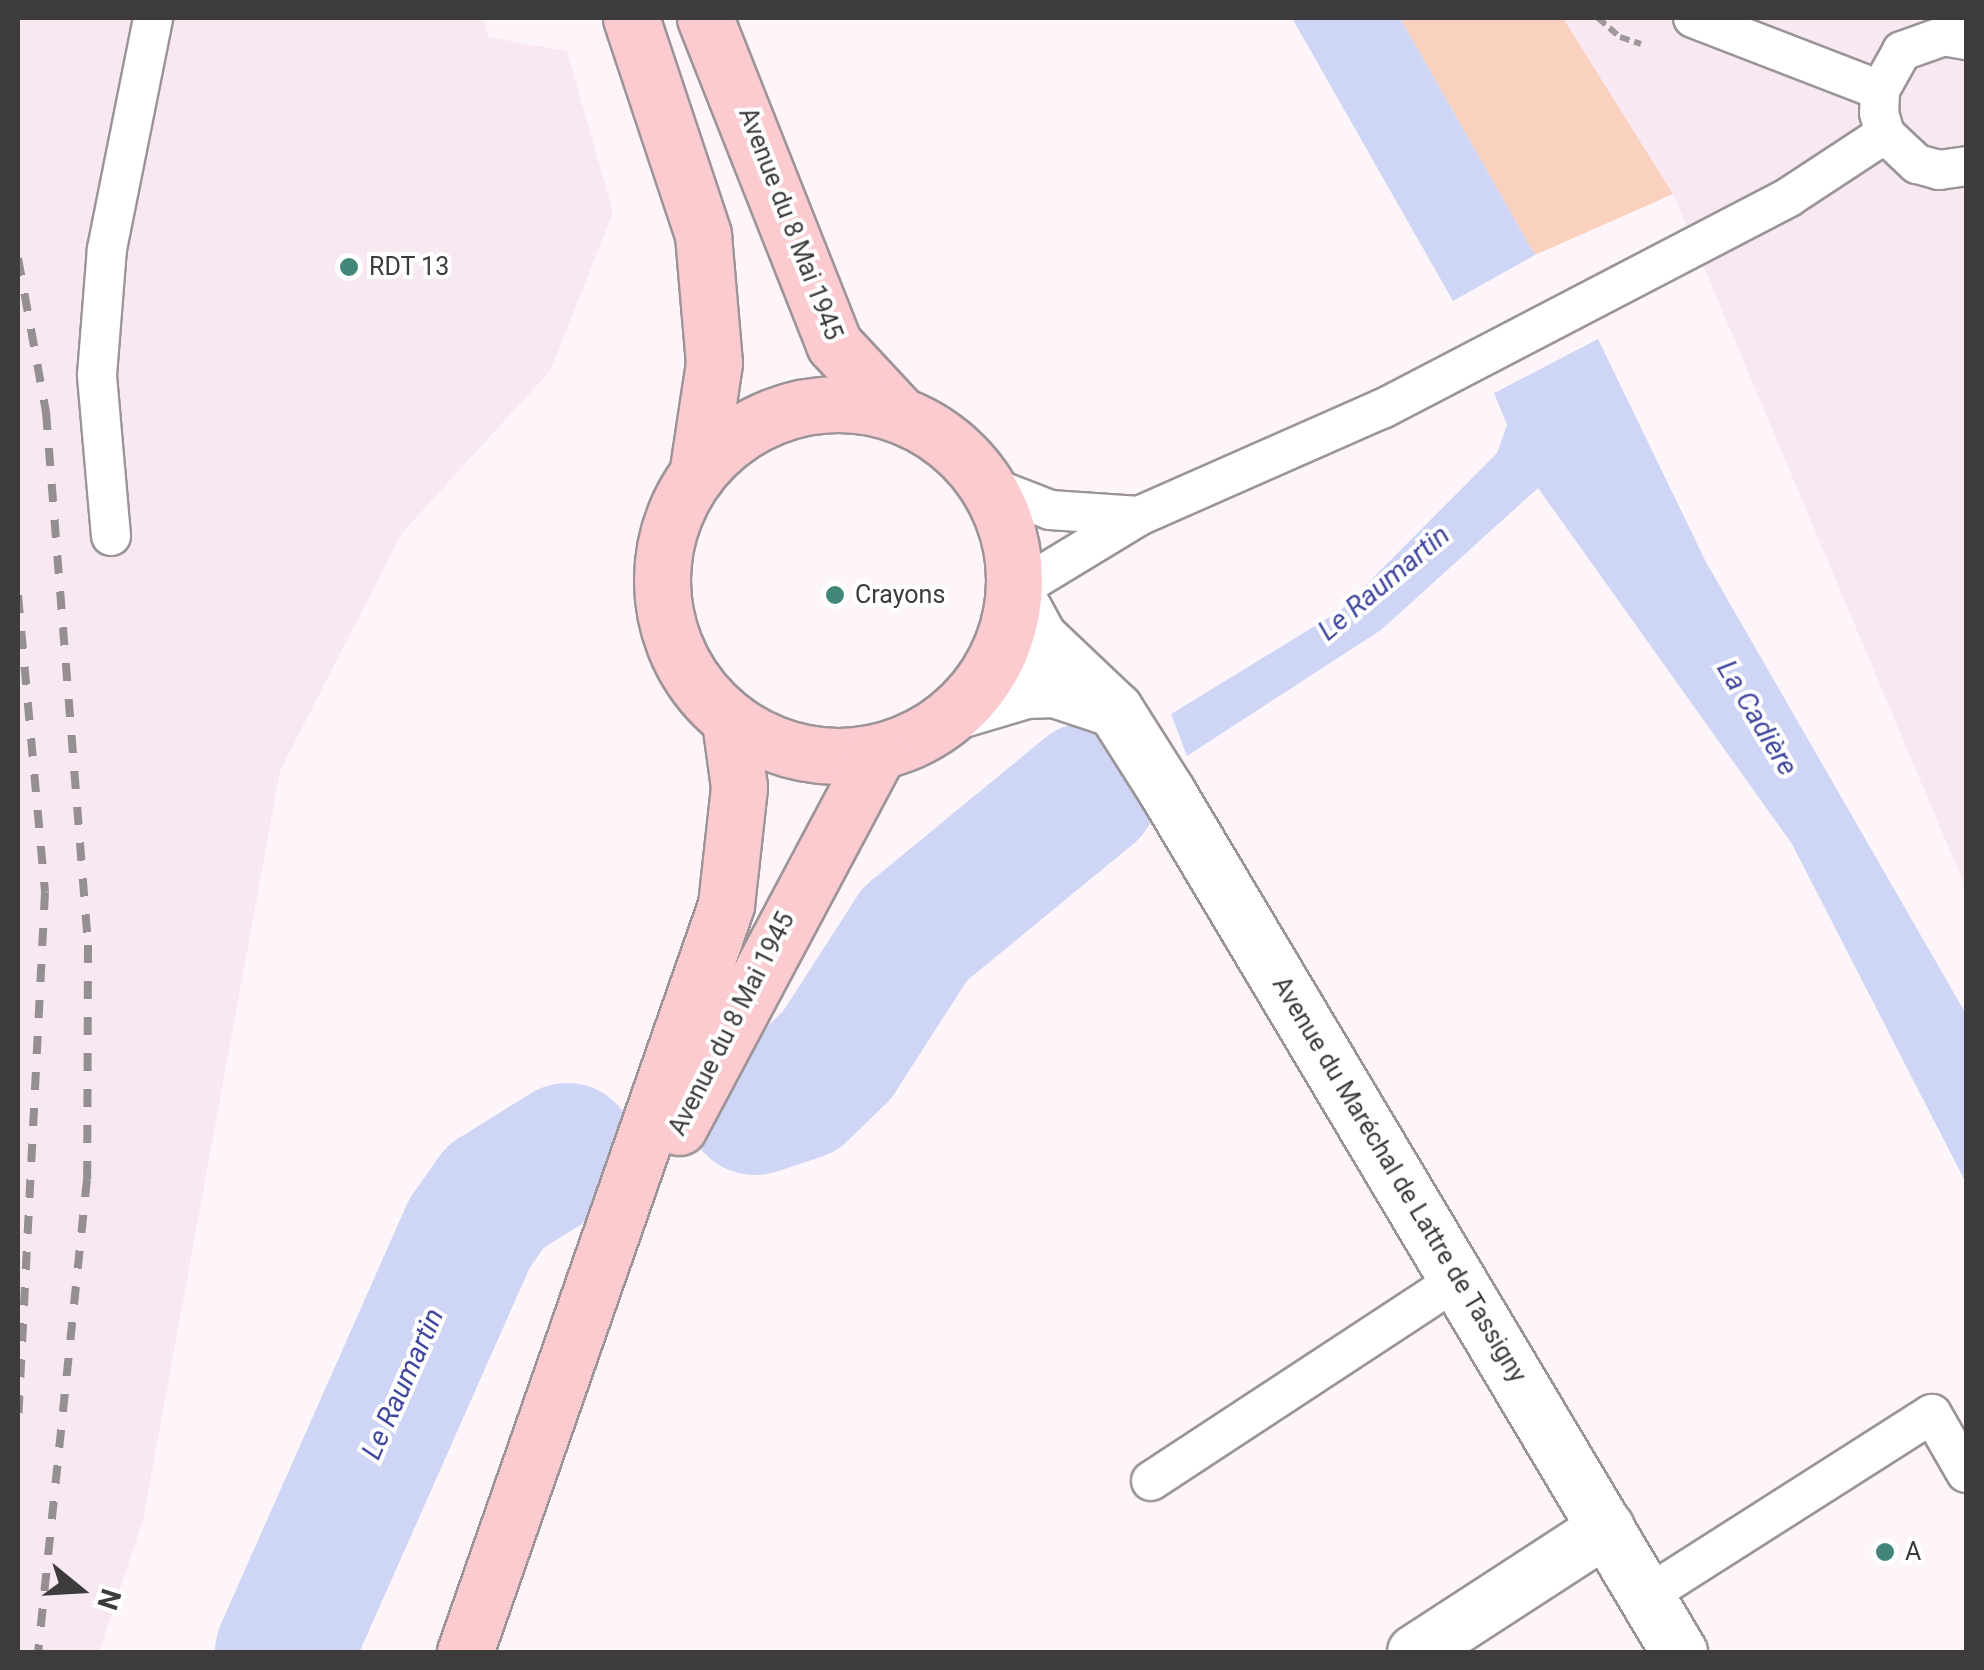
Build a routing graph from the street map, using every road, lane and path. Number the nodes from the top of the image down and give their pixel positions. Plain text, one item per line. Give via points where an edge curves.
1 (153, 18) edge
2 (631, 18) edge
3 (705, 18) edge
4 (1694, 18) edge
5 (1966, 40) edge
6 (1880, 90) junction
7 (1886, 134) junction
8 (1966, 166) edge
9 (899, 414) junction
10 (697, 475) junction
11 (986, 484) junction
12 (1139, 516) junction
13 (111, 536) dead end
14 (1014, 592) junction
15 (958, 710) junction
16 (1116, 710) junction
17 (730, 720) junction
18 (878, 752) junction
19 (1458, 1279) junction
20 (590, 1298) junction
21 (1966, 1473) edge
22 (1151, 1481) dead end
23 (1606, 1528) junction
24 (1646, 1596) junction
25 (473, 1639) edge
26 (1415, 1652) edge
27 (1679, 1652) edge

1 - 13 lane via 107,249 98,357
2 - 10 main road via 703,235 714,363
3 - 9 main road, Avenue du 8 Mai 1945 via 834,344
4 - 6 lane
5 - 6 lane via 1933,38 1902,51
6 - 7 lane
7 - 8 lane via 1917,164 1939,170
7 - 12 lane via 1789,197 1424,386
9 - 10 main road via 856,404 791,410 729,441
9 - 11 main road via 940,436
10 - 17 main road via 665,543 664,606 684,668
11 - 12 lane via 1050,510
11 - 14 main road via 1003,516
12 - 14 lane
14 - 15 main road via 1006,632 980,686
14 - 16 main road, Avenue du Maréchal de Lattre de Tassigny via 1039,638
15 - 16 main road via 997,694 1054,689
15 - 18 main road via 906,743
16 - 19 main road, Avenue du Maréchal de Lattre de Tassigny
17 - 18 main road via 782,748 836,757
17 - 20 main road, Avenue du 8 Mai 1945 via 739,786 726,906
18 - 20 main road, Avenue du 8 Mai 1945
19 - 22 lane
19 - 23 main road, Avenue du Maréchal de Lattre de Tassigny
20 - 25 main road, Avenue du 8 Mai 1945
21 - 24 lane via 1932,1414
23 - 24 main road, Avenue du Maréchal de Lattre de Tassigny
23 - 26 main road
24 - 27 main road, Avenue du Maréchal de Lattre de Tassigny

